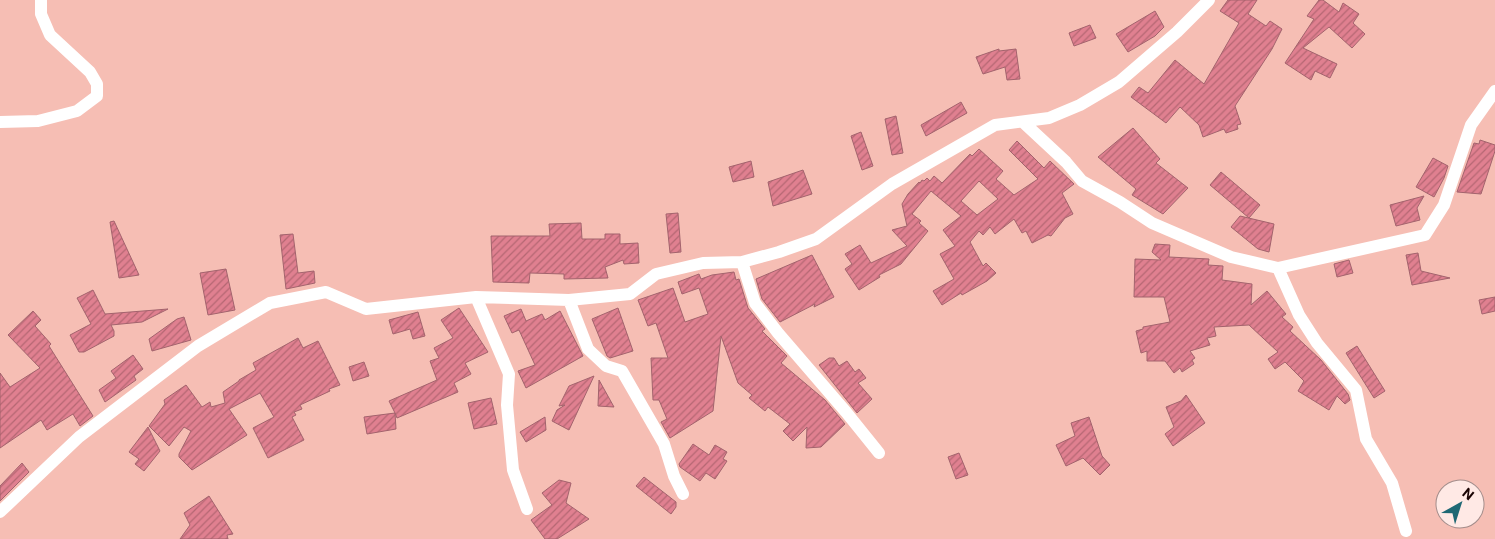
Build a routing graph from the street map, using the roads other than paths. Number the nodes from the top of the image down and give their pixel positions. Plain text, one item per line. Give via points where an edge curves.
1 (41, 0) edge
2 (1209, 0) edge
3 (1495, 90) edge
4 (0, 122) edge
5 (1023, 122) junction
6 (742, 262) junction
7 (1278, 268) junction
8 (476, 297) junction
9 (569, 300) junction
10 (879, 453) dead end
11 (683, 494) dead end
12 (527, 509) dead end
13 (0, 512) edge
14 (1406, 531) dead end

1 - 4 street via 41,14 50,35 90,72 97,84 96,96 77,111 38,121
2 - 5 street via 1178,32 1119,82 1080,105 1049,118
3 - 7 street via 1470,125 1444,205 1425,235
5 - 6 street via 995,124 892,184 816,239
5 - 7 street via 1082,181 1152,222 1231,257
6 - 9 street via 702,263 656,274 630,294
6 - 10 street via 755,303
7 - 14 street via 1317,343 1356,390 1366,439 1392,483
8 - 9 street
8 - 12 street via 509,374 513,470
8 - 13 street via 366,309 326,292 270,303 198,346 78,437
9 - 11 street via 588,350 606,366 622,371 664,444

